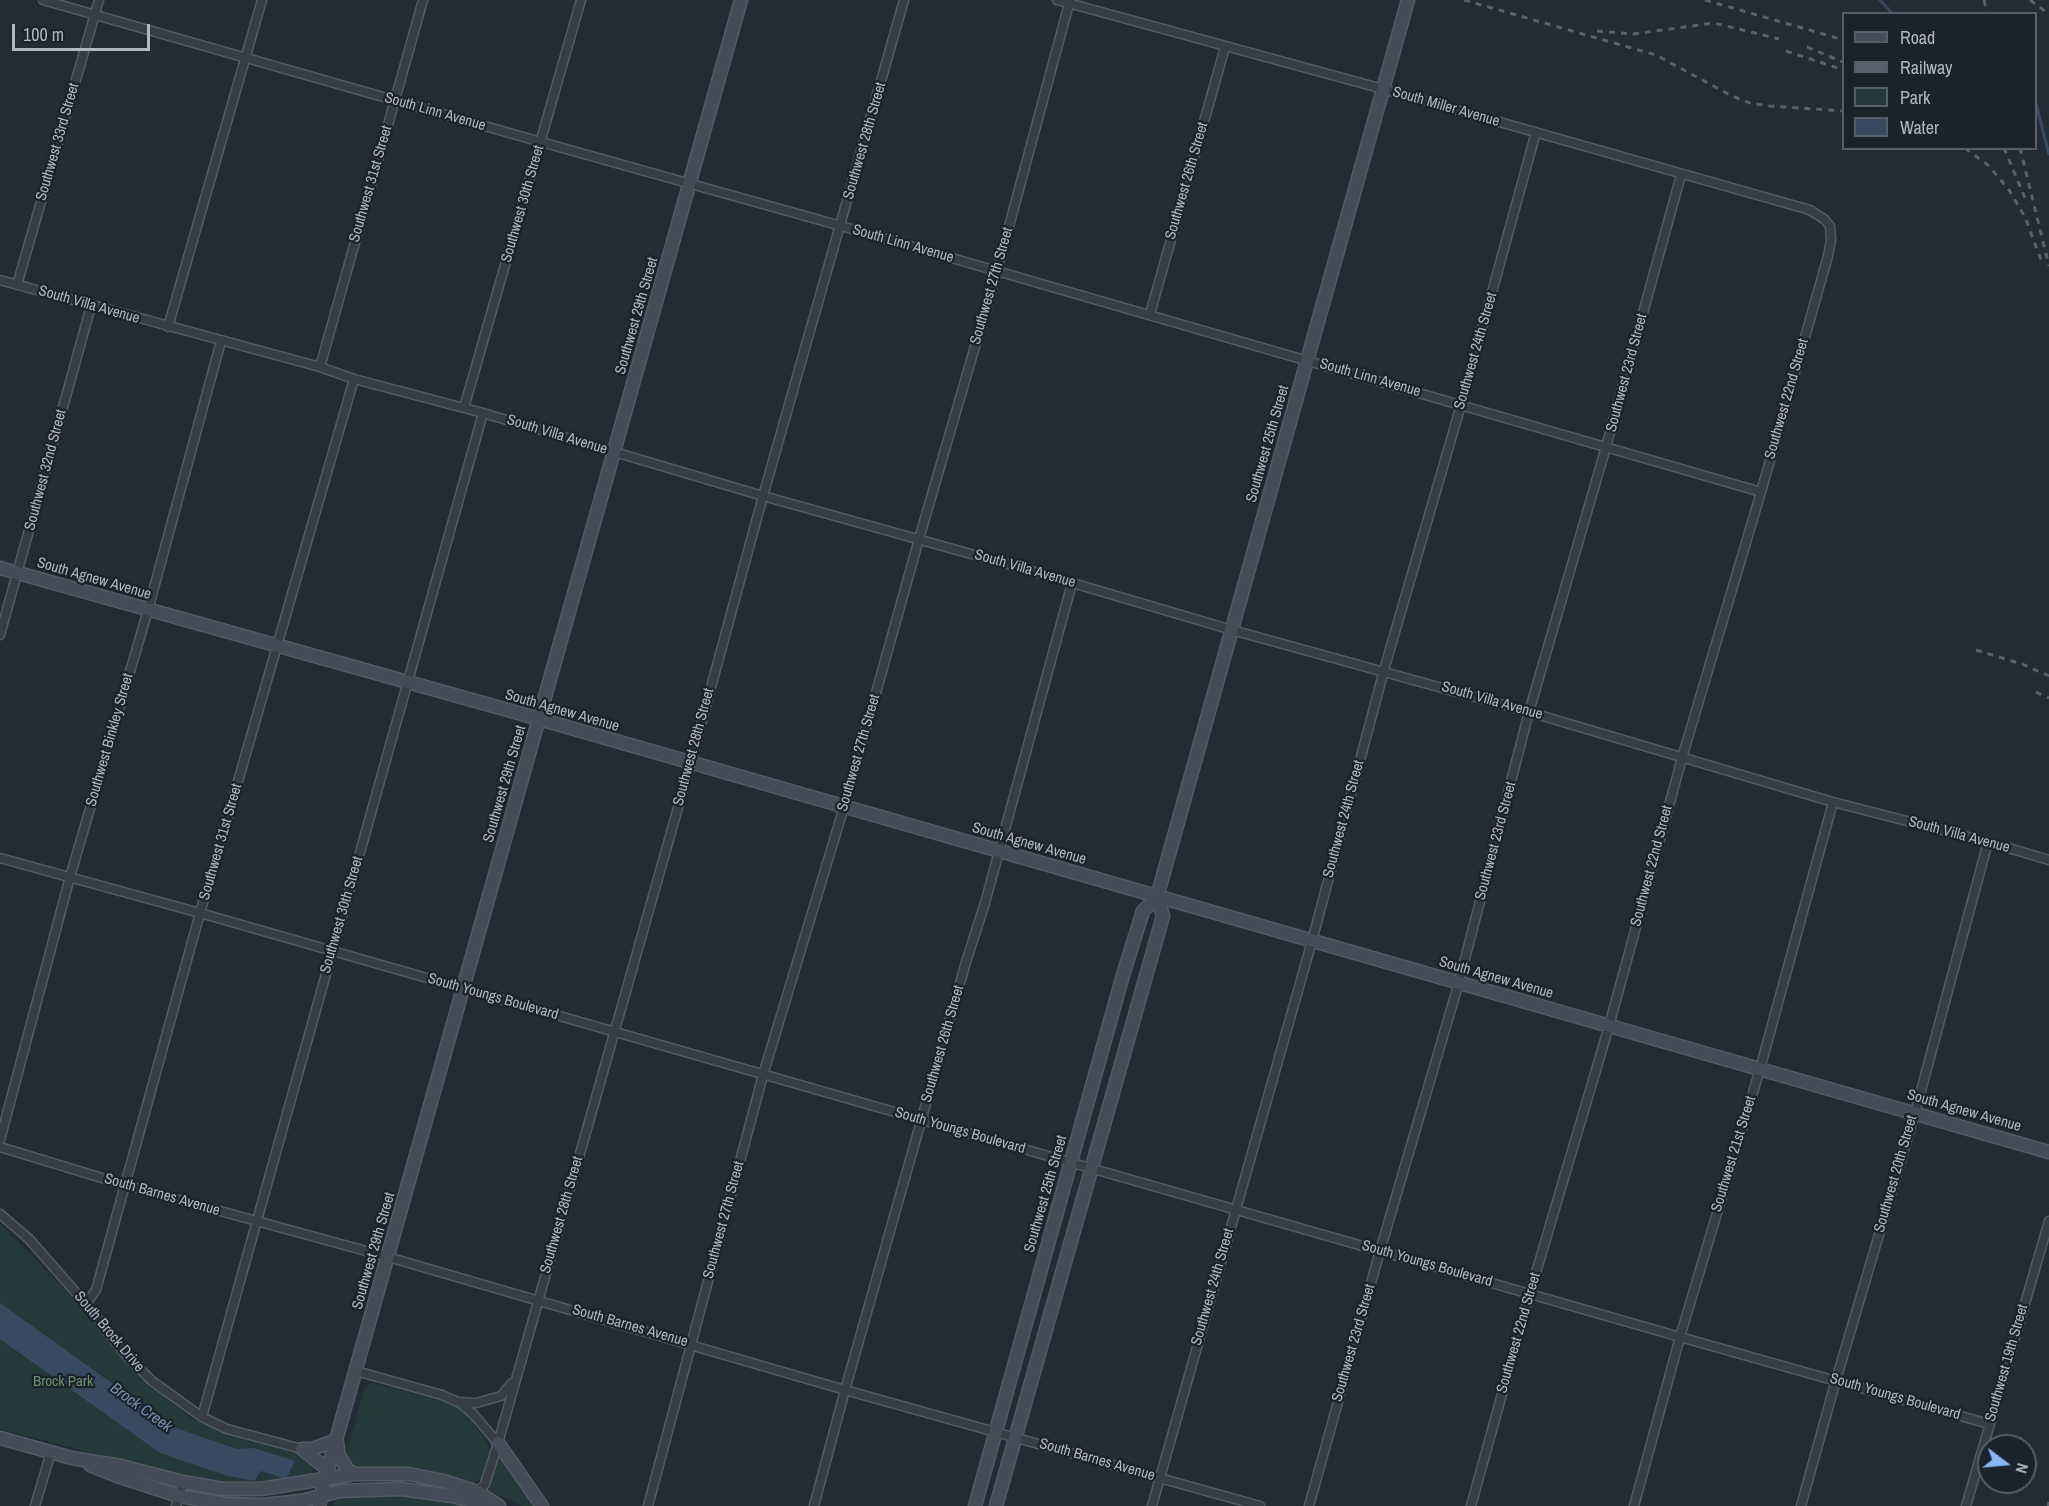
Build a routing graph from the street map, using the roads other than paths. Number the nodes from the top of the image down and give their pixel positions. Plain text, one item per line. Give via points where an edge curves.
1 (43, 0) edge
2 (99, 0) edge
3 (262, 0) edge
4 (423, 0) edge
5 (581, 0) edge
6 (741, 0) edge
7 (904, 0) edge
8 (1057, 0) edge
9 (1408, 0) edge
10 (1070, 2) edge
11 (94, 15) junction
12 (1225, 47) junction
13 (246, 58) junction
14 (1383, 89) junction
15 (394, 101) junction
16 (1536, 132) junction
17 (541, 142) junction
18 (1681, 175) junction
19 (689, 183) junction
20 (841, 226) junction
21 (1830, 226) joint
22 (997, 272) junction
23 (0, 280) edge
24 (17, 285) junction
25 (91, 306) junction
26 (1150, 314) junction
27 (168, 327) junction
28 (221, 341) junction
29 (1307, 360) junction
30 (320, 367) junction
31 (354, 379) junction
32 (1461, 405) junction
33 (464, 408) junction
34 (483, 413) junction
35 (1606, 447) junction
36 (614, 452) junction
37 (1761, 492) junction
38 (763, 496) junction
39 (919, 539) junction
40 (0, 568) edge
41 (17, 573) junction
42 (1072, 583) junction
43 (148, 610) junction
44 (1232, 630) junction
45 (0, 635) edge
46 (277, 646) junction
47 (1384, 670) junction
48 (408, 683) junction
49 (1529, 712) junction
50 (539, 719) junction
51 (1682, 758) junction
52 (690, 763) junction
53 (1833, 802) junction
54 (844, 807) junction
55 (1988, 842) junction
56 (999, 852) junction
57 (0, 858) edge
58 (2049, 860) edge
59 (70, 877) junction
60 (1157, 897) junction
61 (200, 913) junction
62 (1312, 941) junction
63 (332, 951) junction
64 (1459, 982) junction
65 (464, 988) junction
66 (1609, 1026) junction
67 (614, 1031) junction
68 (1760, 1069) junction
69 (763, 1075) junction
70 (1915, 1113) junction
71 (922, 1120) junction
72 (0, 1140) edge
73 (0, 1147) edge
74 (2049, 1152) edge
75 (1071, 1163) junction
76 (1092, 1169) junction
77 (125, 1185) junction
78 (1235, 1209) junction
79 (0, 1214) edge
80 (257, 1221) junction
81 (2049, 1221) edge
82 (1380, 1251) junction
83 (388, 1257) junction
84 (1530, 1293) junction
85 (537, 1300) junction
86 (86, 1304) junction
87 (1680, 1337) junction
88 (691, 1344) junction
89 (356, 1371) junction
90 (1836, 1380) junction
91 (514, 1381) junction
92 (845, 1389) junction
93 (458, 1401) junction
94 (202, 1417) junction
95 (1989, 1424) junction
96 (996, 1431) junction
97 (1016, 1436) junction
98 (0, 1438) edge
99 (336, 1440) junction
100 (498, 1443) junction
101 (302, 1449) junction
102 (51, 1452) junction
103 (72, 1458) junction
104 (355, 1474) junction
105 (326, 1475) junction
106 (1160, 1478) junction
107 (183, 1482) junction
108 (478, 1492) junction
109 (177, 1501) edge
110 (320, 1501) edge
111 (495, 1504) edge
112 (227, 1505) edge
113 (35, 1506) edge
114 (542, 1506) edge
115 (648, 1506) edge
116 (814, 1506) edge
117 (975, 1506) edge
118 (996, 1506) edge
119 (1152, 1506) edge
120 (1260, 1506) edge
121 (1309, 1506) edge
122 (1471, 1506) edge
123 (1634, 1506) edge
124 (1801, 1506) edge
125 (1966, 1506) edge

1 - 11 street, South Linn Avenue
2 - 11 street, Southwest 33rd Street
3 - 13 street
4 - 15 street, Southwest 31st Street
5 - 17 street, Southwest 30th Street
6 - 19 main road, Southwest 29th Street
7 - 20 street, Southwest 28th Street
8 - 10 street, South Miller Avenue
9 - 14 main road, Southwest 25th Street
10 - 12 street, South Miller Avenue
10 - 22 street, Southwest 27th Street
11 - 13 street, South Linn Avenue
11 - 24 street, Southwest 33rd Street
12 - 14 street, South Miller Avenue
12 - 26 street, Southwest 26th Street
13 - 15 street, South Linn Avenue
13 - 27 street
14 - 16 street, South Miller Avenue
14 - 29 main road, Southwest 25th Street
15 - 17 street, South Linn Avenue
15 - 30 street, Southwest 31st Street
16 - 18 street, South Miller Avenue
16 - 32 street, Southwest 24th Street
17 - 19 street, South Linn Avenue
17 - 33 street, Southwest 30th Street
18 - 21 street, South Miller Avenue via 1809,210
18 - 35 street, Southwest 23rd Street
19 - 20 street, South Linn Avenue
19 - 36 main road, Southwest 29th Street
20 - 22 street, South Linn Avenue
20 - 38 street, Southwest 28th Street
21 - 37 street, Southwest 22nd Street via 1828,256
22 - 26 street, South Linn Avenue
22 - 39 street, Southwest 27th Street
23 - 24 street, South Villa Avenue
24 - 25 street, South Villa Avenue
25 - 27 street, South Villa Avenue
25 - 41 street, Southwest 32nd Street
26 - 29 street, South Linn Avenue
27 - 28 street, South Villa Avenue
28 - 30 street, South Villa Avenue
28 - 43 street, Southwest Binkley Street
29 - 32 street, South Linn Avenue
29 - 44 main road, Southwest 25th Street
30 - 31 street, South Villa Avenue
31 - 33 street, South Villa Avenue
31 - 46 street, Southwest 31st Street
32 - 35 street, South Linn Avenue
32 - 47 street, Southwest 24th Street
33 - 34 street, South Villa Avenue
34 - 36 street, South Villa Avenue
34 - 48 street, Southwest 30th Street
35 - 37 street, South Linn Avenue
35 - 49 street, Southwest 23rd Street
36 - 38 street, South Villa Avenue
36 - 50 main road, Southwest 29th Street
37 - 51 street, Southwest 22nd Street
38 - 39 street, South Villa Avenue
38 - 52 street, Southwest 28th Street
39 - 42 street, South Villa Avenue
39 - 54 street, Southwest 27th Street
40 - 41 main road, South Agnew Avenue
41 - 43 main road, South Agnew Avenue
41 - 45 street, Southwest 32nd Street
42 - 44 street, South Villa Avenue
42 - 56 street, Southwest 26th Street
43 - 46 main road, South Agnew Avenue
43 - 59 street, Southwest Binkley Street
44 - 47 street, South Villa Avenue
44 - 60 main road, Southwest 25th Street
46 - 48 main road, South Agnew Avenue
46 - 61 street, Southwest 31st Street
47 - 49 street, South Villa Avenue
47 - 62 street, Southwest 24th Street
48 - 50 main road, South Agnew Avenue
48 - 63 street, Southwest 30th Street
49 - 51 street, South Villa Avenue
49 - 64 street, Southwest 23rd Street
50 - 52 main road, South Agnew Avenue
50 - 65 main road, Southwest 29th Street
51 - 53 street, South Villa Avenue
51 - 66 street, Southwest 22nd Street
52 - 54 main road, South Agnew Avenue
52 - 67 street, Southwest 28th Street
53 - 55 street, South Villa Avenue
53 - 68 street, Southwest 21st Street
54 - 56 main road, South Agnew Avenue
54 - 69 street, Southwest 27th Street
55 - 58 street, South Villa Avenue
55 - 70 street, Southwest 20th Street
56 - 60 main road, South Agnew Avenue
56 - 71 street, Southwest 26th Street
57 - 59 street, South Youngs Boulevard
59 - 61 street, South Youngs Boulevard
59 - 72 street, Southwest Binkley Street
60 - 62 main road, South Agnew Avenue
60 - 75 main road, Southwest 25th Street via 1143,911 1122,975
60 - 76 main road, Southwest 25th Street via 1163,916
61 - 63 street, South Youngs Boulevard
61 - 77 street, Southwest 31st Street
62 - 64 main road, South Agnew Avenue
62 - 78 street, Southwest 24th Street
63 - 65 street, South Youngs Boulevard
63 - 80 street, Southwest 30th Street
64 - 66 main road, South Agnew Avenue
64 - 82 street, Southwest 23rd Street
65 - 67 street, South Youngs Boulevard
65 - 83 main road, Southwest 29th Street
66 - 68 main road, South Agnew Avenue
66 - 84 street, Southwest 22nd Street
67 - 69 street, South Youngs Boulevard
67 - 85 street, Southwest 28th Street
68 - 70 main road, South Agnew Avenue
68 - 87 street, Southwest 21st Street
69 - 71 street, South Youngs Boulevard
69 - 88 street, Southwest 27th Street
70 - 74 main road, South Agnew Avenue
70 - 90 street, Southwest 20th Street
71 - 75 street, South Youngs Boulevard
71 - 92 street, Southwest 26th Street
73 - 77 street, South Barnes Avenue
75 - 76 street, South Youngs Boulevard
75 - 96 main road, Southwest 25th Street
76 - 78 street, South Youngs Boulevard
76 - 97 main road, Southwest 25th Street
77 - 80 street, South Barnes Avenue
77 - 86 street, Southwest 31st Street via 96,1290
78 - 82 street, South Youngs Boulevard
78 - 106 street, Southwest 24th Street
79 - 86 street, South Brock Drive via 29,1239
80 - 83 street, South Barnes Avenue
80 - 94 street, Southwest 30th Street
81 - 95 street, Southwest 19th Street
82 - 84 street, South Youngs Boulevard
82 - 121 street, Southwest 23rd Street
83 - 85 street, South Barnes Avenue
83 - 89 main road, Southwest 29th Street
84 - 87 street, South Youngs Boulevard
84 - 122 street, Southwest 22nd Street
85 - 88 street, South Barnes Avenue
85 - 91 street, Southwest 28th Street
86 - 94 street, South Brock Drive via 152,1381
87 - 90 street, South Youngs Boulevard
87 - 123 street, Southwest 21st Street
88 - 92 street, South Barnes Avenue
88 - 115 street, Southwest 27th Street
89 - 93 street
89 - 99 main road, Southwest 29th Street
90 - 95 street, South Youngs Boulevard
90 - 124 street, Southwest 20th Street
91 - 93 street via 501,1396 476,1403
91 - 100 street, Southwest 28th Street
92 - 96 street, South Barnes Avenue
92 - 116 street, Southwest 26th Street
93 - 100 street
94 - 101 street, South Brock Drive via 227,1429
95 - 125 street, Southwest 19th Street
96 - 97 street, South Barnes Avenue
96 - 117 main road, Southwest 25th Street
97 - 106 street, South Barnes Avenue
97 - 118 main road, Southwest 25th Street
98 - 102 main road
99 - 101 main road
99 - 104 main road via 339,1456
99 - 105 main road, Southwest 29th Street
100 - 108 street, Southwest 28th Street via 485,1484
100 - 114 main road
101 - 105 main road
102 - 103 main road
102 - 113 street
103 - 107 main road
103 - 109 main road
104 - 105 main road
104 - 108 main road via 425,1476
105 - 107 main road via 245,1490
105 - 110 main road, Southwest 29th Street
106 - 119 street, Southwest 24th Street
106 - 120 street, South Barnes Avenue
107 - 109 street
108 - 111 main road
109 - 112 main road
110 - 111 main road via 340,1491 401,1489
110 - 112 main road

